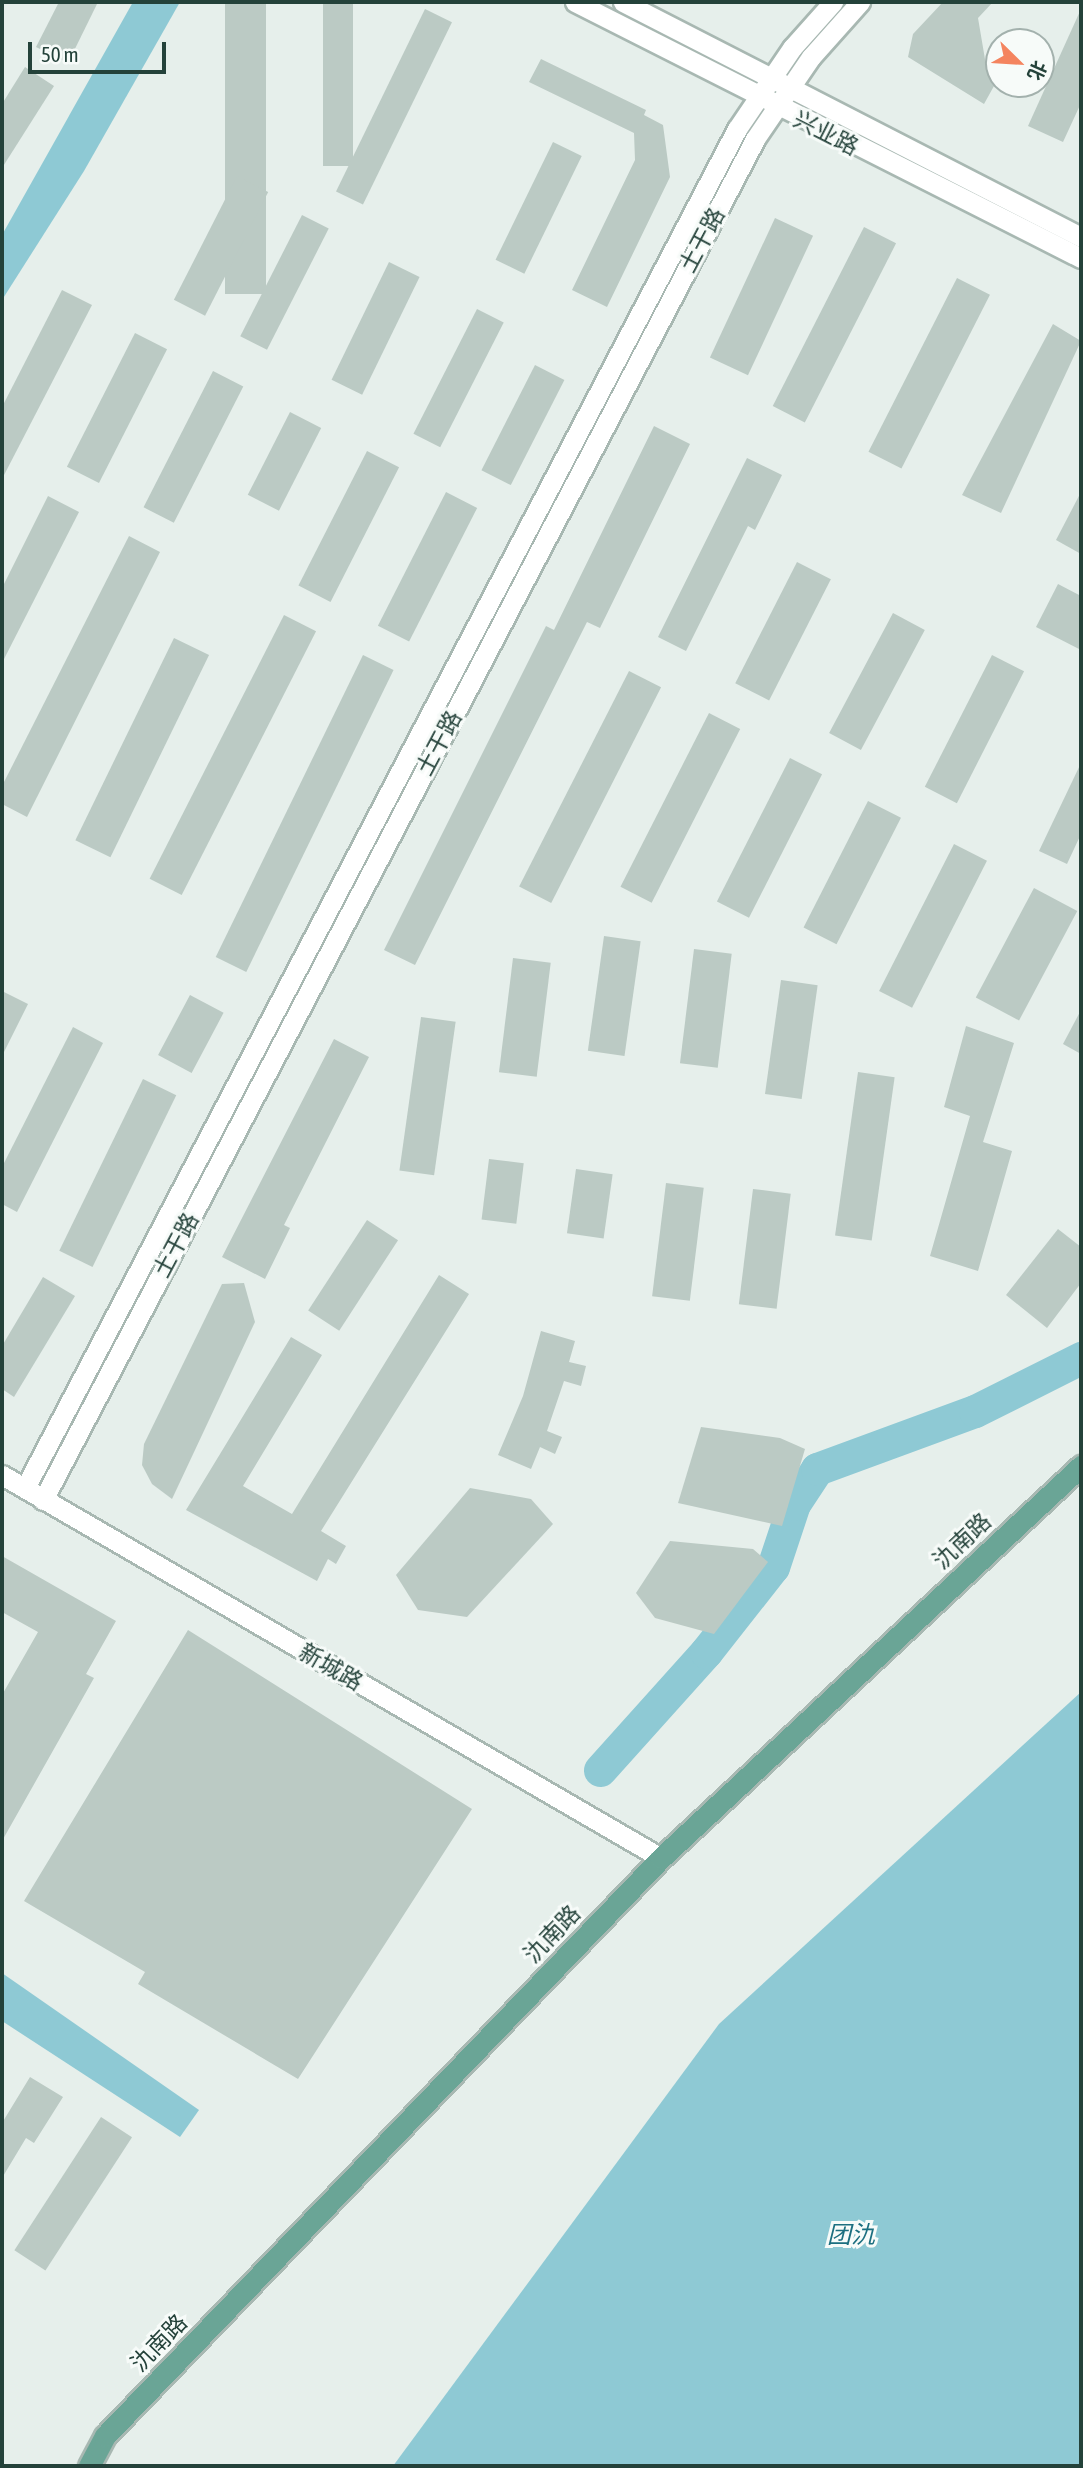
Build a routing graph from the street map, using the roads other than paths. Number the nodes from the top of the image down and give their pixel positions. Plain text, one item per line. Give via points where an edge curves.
1 (575, 2) edge
2 (623, 2) edge
3 (833, 2) edge
4 (860, 2) edge
5 (772, 76) junction
6 (791, 85) junction
7 (758, 97) junction
8 (776, 107) junction
9 (1081, 237) edge
10 (1081, 258) edge
11 (1081, 1466) edge
12 (2, 1475) edge
13 (25, 1488) junction
14 (43, 1500) junction
15 (661, 1858) junction
16 (89, 2466) edge

1 - 7 street, 兴业路
2 - 5 street, 兴业路
3 - 5 street, 土干路
4 - 6 street, 土干路
5 - 6 street, 兴业路
5 - 7 street, 土干路
6 - 8 street, 土干路
6 - 9 street, 兴业路
7 - 8 street, 兴业路
7 - 13 street, 土干路
8 - 10 street, 兴业路
8 - 14 street, 土干路
11 - 15 main road, 氿南路
12 - 13 street, 新城路
13 - 14 street, 新城路
14 - 15 street, 新城路
15 - 16 main road, 氿南路 via 106,2436

